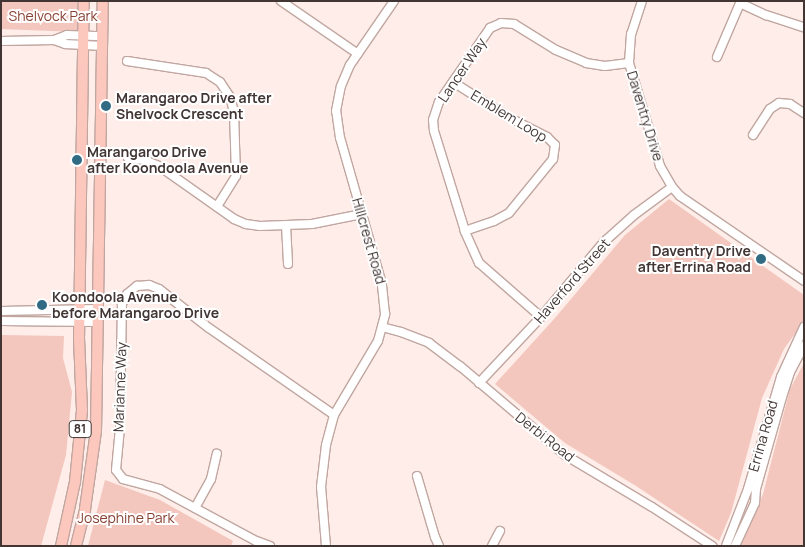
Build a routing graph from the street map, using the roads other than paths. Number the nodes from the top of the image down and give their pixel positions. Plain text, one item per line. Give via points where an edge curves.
1 (84, 1) edge
2 (103, 1) edge
3 (281, 1) edge
4 (394, 1) edge
5 (642, 1) edge
6 (741, 2) edge
7 (804, 27) edge
8 (82, 40) junction
9 (1, 41) edge
10 (103, 41) junction
11 (358, 54) junction
12 (717, 58) dead end
13 (127, 61) dead end
14 (629, 63) junction
15 (453, 82) junction
16 (804, 113) edge
17 (754, 135) dead end
18 (128, 158) dead end
19 (672, 187) junction
20 (217, 207) junction
21 (362, 214) junction
22 (286, 225) junction
23 (465, 231) junction
24 (288, 264) dead end
25 (804, 281) edge
26 (98, 309) junction
27 (80, 310) junction
28 (1, 311) edge
29 (542, 317) junction
30 (1, 321) edge
31 (80, 322) junction
32 (98, 322) junction
33 (382, 327) junction
34 (804, 327) edge
35 (804, 346) edge
36 (479, 383) junction
37 (334, 415) junction
38 (217, 454) dead end
39 (417, 476) dead end
40 (195, 508) junction
41 (500, 530) dead end
42 (61, 546) edge
43 (76, 546) edge
44 (270, 546) edge
45 (325, 546) edge
46 (439, 546) edge
47 (492, 546) edge
48 (712, 546) edge
49 (726, 546) edge
50 (734, 546) edge

1 - 8 main road, 81
2 - 10 main road, 81
3 - 11 street
4 - 11 street, Hillcrest Road
5 - 14 street, Daventry Drive via 631,34
6 - 7 street via 766,16
6 - 12 street
8 - 9 street via 65,44 54,40
8 - 10 street
8 - 27 main road, 81
10 - 26 main road, 81
11 - 21 street, Hillcrest Road via 340,86 336,111 340,138
13 - 20 street via 206,73 220,82 230,97 234,112 236,176
14 - 15 street, Lancer Way via 605,66 586,63 556,50 514,24 501,23 490,28
14 - 19 street, Daventry Drive via 660,166
15 - 23 street, Lancer Way via 439,102 434,126
15 - 23 street, Emblem Loop via 547,137 555,145 553,159 509,213
16 - 17 street via 790,104 779,102 770,109
18 - 20 street via 159,166
19 - 25 street, Daventry Drive via 680,196
19 - 29 street, Haverford Street via 604,242
20 - 22 street via 246,224
21 - 22 street via 312,224
21 - 33 street, Hillcrest Road via 382,284 385,314
22 - 24 street
23 - 29 street, Lancer Way via 479,263
26 - 27 street
26 - 32 main road, 81
27 - 28 street
27 - 31 main road, 81
29 - 36 street, Haverford Street
30 - 31 street
31 - 32 street
31 - 42 main road, 81 via 82,410 75,482
32 - 43 main road, 81 via 96,431
33 - 36 street, Derbi Road via 429,343
33 - 37 street, Hillcrest Road via 378,341
34 - 49 street, Errina Road via 781,377 748,489
35 - 50 street, Errina Road via 790,372 782,397 754,503
36 - 48 street, Derbi Road via 565,455
37 - 40 street, Marianne Way via 159,289 149,285 136,286 128,292 122,304 116,470 123,479 160,489
37 - 45 street, Hillcrest Road via 326,445 321,487
38 - 40 street via 211,479
39 - 46 street
40 - 44 street, Marianne Way
41 - 47 street

